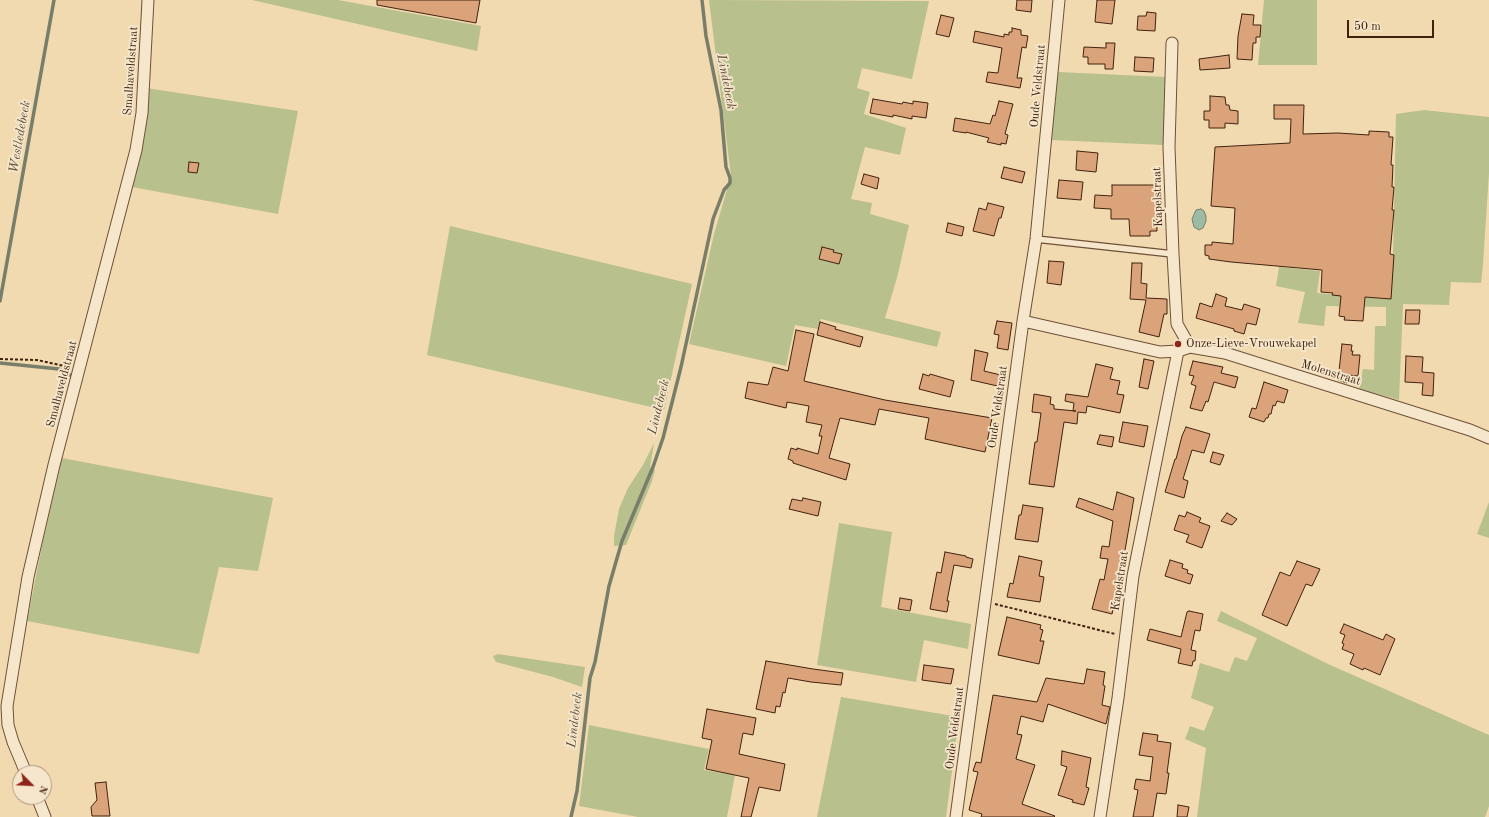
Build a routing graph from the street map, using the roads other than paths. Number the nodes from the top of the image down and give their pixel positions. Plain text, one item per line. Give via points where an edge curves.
1 (148, 0) edge
2 (1059, 0) edge
3 (1172, 43) dead end
4 (1036, 239) junction
5 (1173, 254) junction
6 (1023, 321) junction
7 (1190, 347) junction
8 (1178, 351) junction
9 (1489, 438) edge
10 (23, 765) edge
11 (40, 805) edge
12 (45, 817) edge
13 (956, 817) edge
14 (1100, 817) edge

1 - 10 street, Smalhaveldstraat via 142,113 136,150 54,464 28,577 7,706 8,725
2 - 4 street, Oude Veldstraat
3 - 5 street, Kapelstraat via 1169,147
4 - 5 lane
4 - 6 street, Oude Veldstraat
5 - 7 street, Kapelstraat via 1177,324
6 - 8 street, Molenstraat via 1160,352
6 - 13 street, Oude Veldstraat
7 - 8 street, Molenstraat
7 - 9 street, Molenstraat via 1225,353
8 - 14 street, Kapelstraat via 1133,576
11 - 12 street

